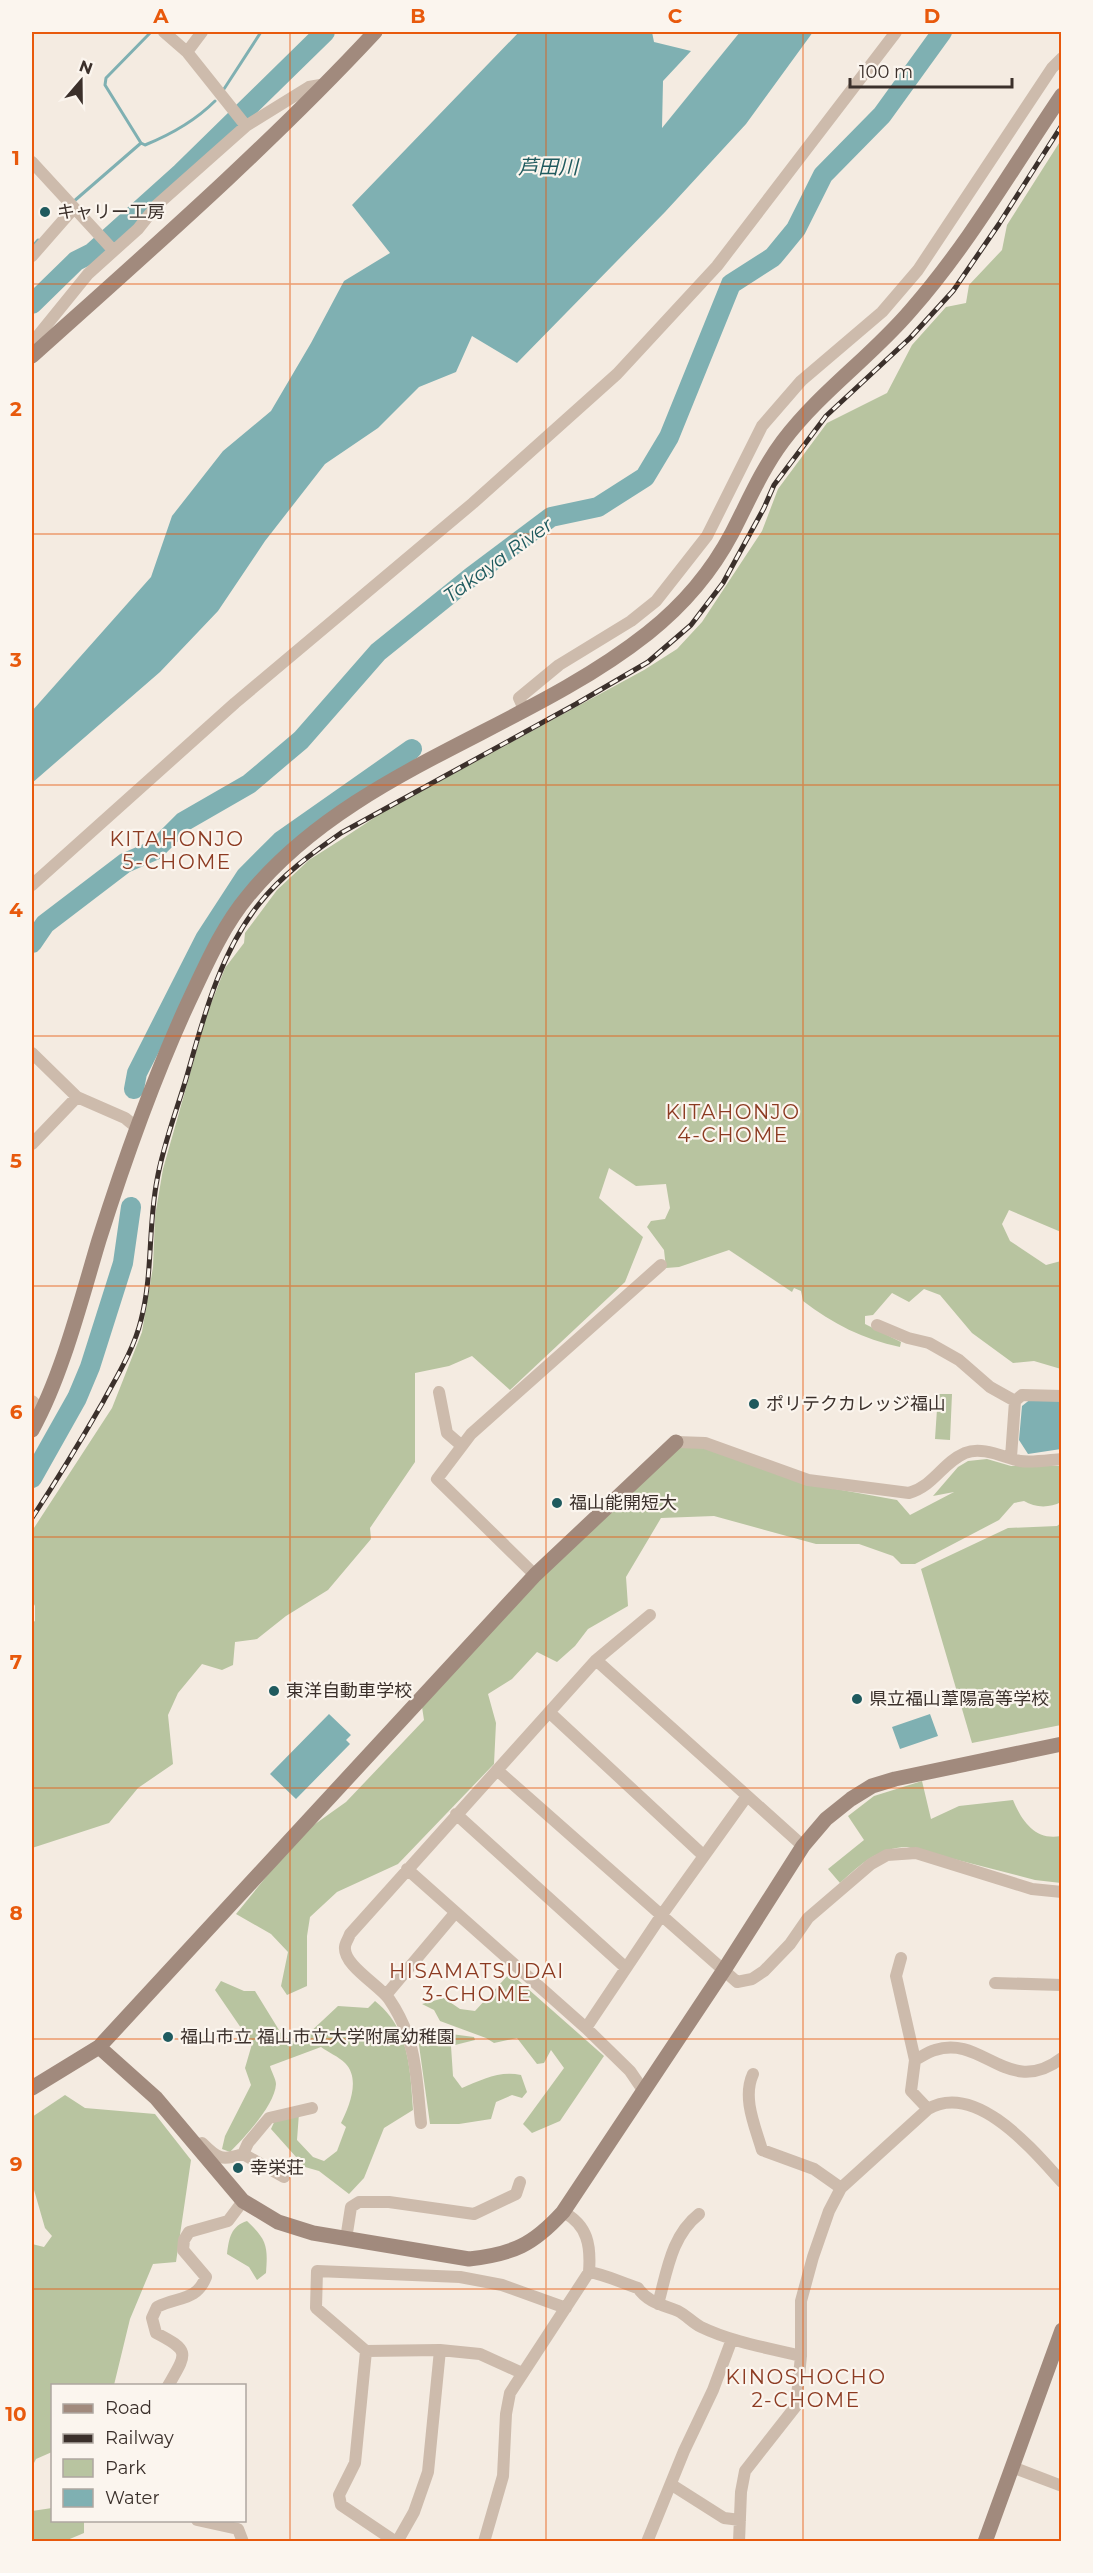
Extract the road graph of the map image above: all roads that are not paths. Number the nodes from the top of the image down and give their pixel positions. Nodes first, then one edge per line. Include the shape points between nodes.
1 (164, 32) edge
2 (202, 32) edge
3 (375, 32) edge
4 (896, 32) edge
5 (187, 52) junction
6 (1062, 58) edge
7 (327, 83) junction
8 (1062, 95) edge
9 (241, 119) junction
10 (32, 162) edge
11 (72, 205) junction
12 (107, 244) junction
13 (32, 256) edge
14 (32, 343) edge
15 (32, 356) edge
16 (524, 709) junction
17 (32, 885) edge
18 (32, 1053) edge
19 (73, 1093) junction
20 (136, 1127) junction
21 (32, 1144) edge
22 (661, 1265) dead end
23 (877, 1325) dead end
24 (439, 1392) dead end
25 (1062, 1396) edge
26 (1016, 1401) junction
27 (37, 1406) edge
28 (32, 1430) edge
29 (676, 1442) joint
30 (462, 1446) junction
31 (1011, 1457) junction
32 (1062, 1459) edge
33 (535, 1575) junction
34 (650, 1615) dead end
35 (596, 1660) junction
36 (549, 1712) junction
37 (1062, 1744) edge
38 (496, 1770) junction
39 (747, 1796) junction
40 (456, 1814) junction
41 (803, 1846) junction
42 (704, 1856) junction
43 (407, 1869) junction
44 (1062, 1892) edge
45 (455, 1913) junction
46 (661, 1916) junction
47 (901, 1958) dead end
48 (626, 1968) junction
49 (724, 1970) junction
50 (995, 1983) dead end
51 (1062, 1985) edge
52 (386, 1995) junction
53 (586, 2028) junction
54 (99, 2047) junction
55 (1062, 2058) edge
56 (915, 2060) junction
57 (753, 2074) dead end
58 (32, 2088) edge
59 (643, 2090) junction
60 (312, 2108) dead end
61 (928, 2109) junction
62 (422, 2123) dead end
63 (190, 2138) junction
64 (243, 2154) junction
65 (284, 2177) dead end
66 (520, 2182) dead end
67 (1062, 2182) edge
68 (841, 2188) junction
69 (243, 2201) junction
70 (563, 2212) junction
71 (699, 2214) dead end
72 (346, 2239) junction
73 (589, 2272) junction
74 (658, 2304) junction
75 (566, 2308) junction
76 (1062, 2330) edge
77 (732, 2338) junction
78 (440, 2350) junction
79 (366, 2351) junction
80 (801, 2356) junction
81 (522, 2373) junction
82 (169, 2384) edge
83 (1012, 2467) junction
84 (672, 2485) junction
85 (1062, 2486) edge
86 (740, 2520) junction
87 (206, 2522) edge
88 (243, 2541) edge
89 (397, 2541) edge
90 (484, 2541) edge
91 (647, 2541) edge
92 (738, 2541) edge
93 (985, 2541) edge

1 - 5 street
2 - 5 street
3 - 7 street
4 - 17 street via 717,266 617,374 473,502 235,703
5 - 9 street
6 - 16 street via 918,270 882,312 801,381 762,426 707,536 656,601 631,621 559,664 519,698
7 - 9 street via 309,87
7 - 15 street via 212,194
8 - 16 street via 974,227 909,313 809,408 779,446 730,537 688,596 644,636 596,669
9 - 12 street via 138,229
10 - 11 street
11 - 12 street
11 - 13 street
12 - 14 street
16 - 20 street via 342,812 304,841 253,891 205,967 157,1070
18 - 19 street
19 - 20 street
19 - 21 street
20 - 27 street via 77,1313
22 - 30 street
23 - 26 street via 929,1343
24 - 30 street via 447,1433
25 - 26 street via 1022,1395
26 - 31 street
27 - 28 street
29 - 31 street via 705,1443 808,1480 909,1493 924,1489 966,1453 989,1452
29 - 33 street
30 - 33 street via 437,1479
31 - 32 street via 1020,1461
33 - 54 street
34 - 35 street
35 - 36 street
35 - 39 street
36 - 38 street
36 - 42 street
37 - 41 street via 872,1786 826,1819
38 - 40 street
38 - 46 street
39 - 41 street
39 - 42 street
40 - 43 street
40 - 48 street
41 - 49 street
42 - 46 street
43 - 45 street
43 - 52 street via 350,1934 345,1948 347,1959
44 - 49 street via 1032,1889 916,1853 887,1855 808,1918 764,1971 737,1982
45 - 52 street
45 - 53 street
46 - 48 street
46 - 49 street
47 - 56 street via 896,1976
48 - 53 street
49 - 59 street
50 - 51 street
52 - 62 street via 410,2039
53 - 59 street via 630,2071
54 - 58 street
54 - 63 street via 156,2098
55 - 56 street via 1030,2074 954,2048 936,2049
56 - 61 street via 911,2091
57 - 68 street via 749,2105 762,2150 814,2169
59 - 70 street
60 - 64 street via 269,2118
61 - 67 street via 953,2102 992,2117 1022,2139
61 - 68 street
63 - 64 street via 195,2136 214,2155 226,2159
63 - 69 street
64 - 65 street
66 - 72 street via 516,2194 474,2214 389,2202 359,2202 351,2207
68 - 80 street via 829,2211 801,2301
69 - 72 street via 278,2222
69 - 82 street via 228,2221 189,2232 183,2250 206,2277 202,2288 195,2295 157,2307 152,2318 156,2333 179,2345 183,2353
70 - 72 street via 525,2245 495,2256 469,2259
70 - 73 street via 585,2232 591,2252
71 - 74 street via 677,2239
73 - 74 street via 638,2288
73 - 75 street
74 - 77 street
75 - 79 street via 502,2285 460,2277 317,2271 316,2308
75 - 81 street
76 - 83 street
77 - 80 street
77 - 84 street
78 - 79 street
78 - 81 street via 480,2354
78 - 89 street via 428,2472 422,2494
79 - 89 street via 355,2463 339,2494 340,2505
80 - 86 street via 796,2406 746,2471
81 - 90 street via 510,2393 503,2476
83 - 85 street
83 - 93 street
84 - 86 street via 724,2518
84 - 91 street
86 - 92 street
87 - 88 street via 238,2529

